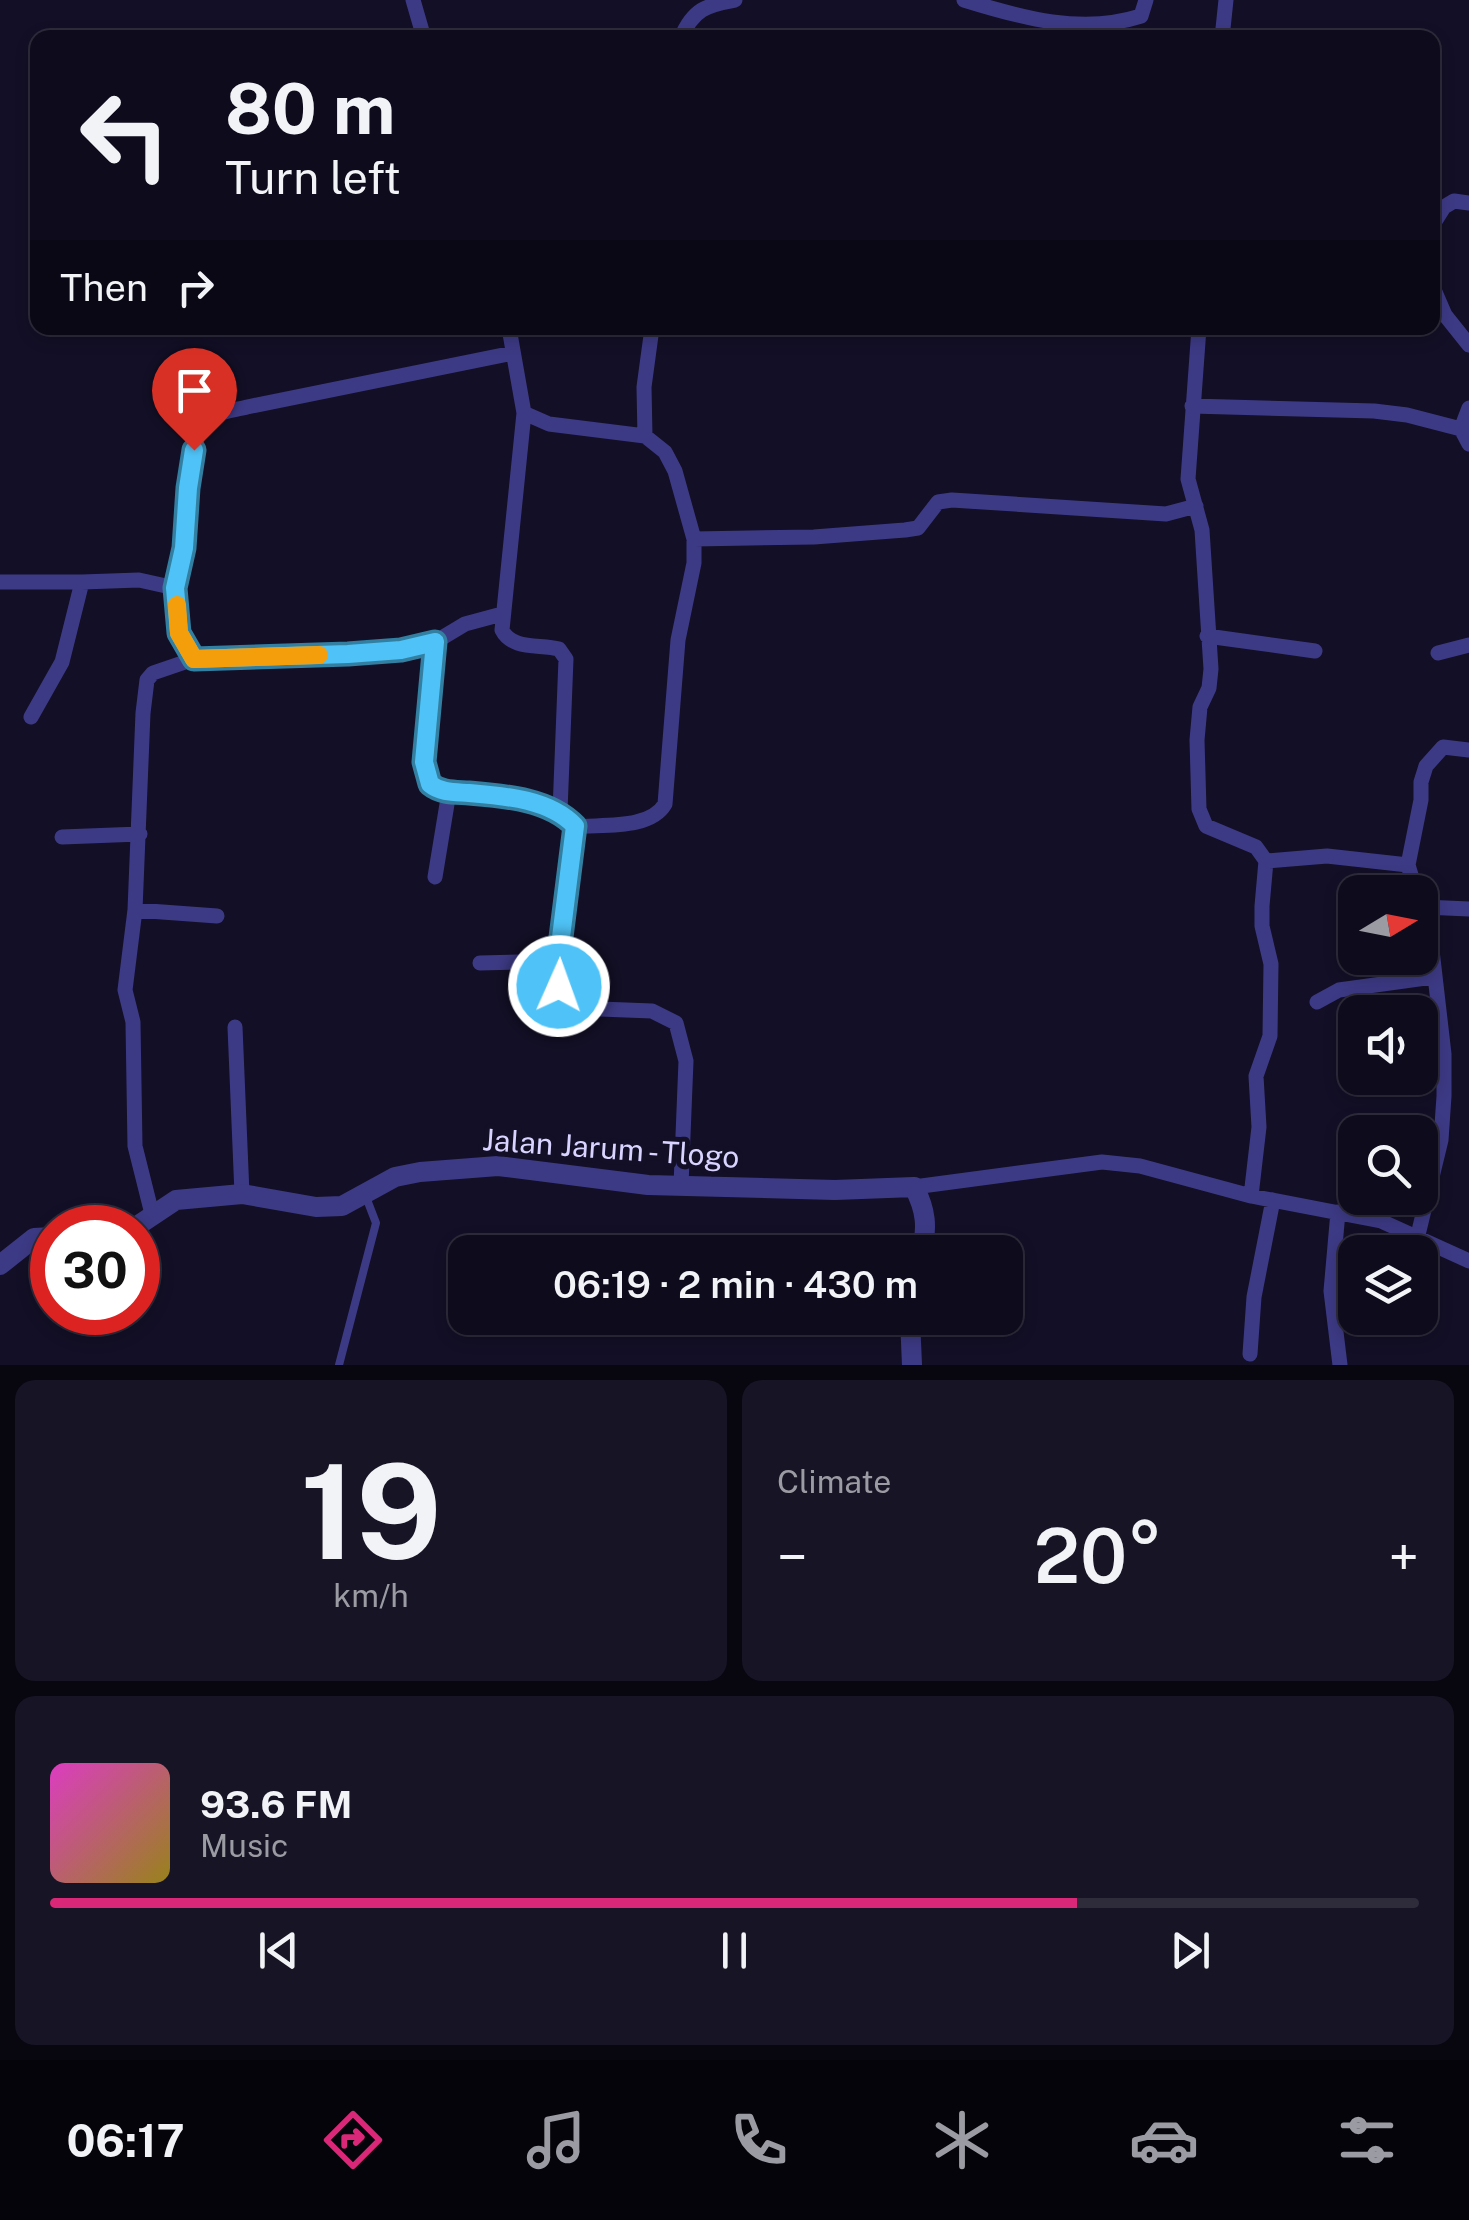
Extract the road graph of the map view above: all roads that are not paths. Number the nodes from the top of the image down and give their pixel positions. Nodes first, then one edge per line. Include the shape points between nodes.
1 (413, 0) edge
2 (736, 0) edge
3 (964, 0) edge
4 (1146, 0) edge
5 (1226, 0) edge
6 (422, 30) edge
7 (684, 30) edge
8 (1223, 30) edge
9 (1469, 203) edge
10 (1440, 214) edge
11 (1440, 305) edge
12 (510, 335) edge
13 (651, 335) edge
14 (1198, 335) edge
15 (1469, 346) edge
16 (514, 353) junction
17 (1192, 406) junction
18 (1469, 408) edge
19 (524, 413) junction
20 (646, 436) junction
21 (1465, 436) edge
22 (1196, 506) junction
23 (694, 539) junction
24 (0, 582) edge
25 (82, 582) junction
26 (175, 588) junction
27 (502, 614) junction
28 (1208, 636) junction
29 (435, 642) junction
30 (1469, 644) edge
31 (1315, 651) dead end
32 (1438, 653) dead end
33 (194, 659) junction
34 (31, 717) dead end
35 (1469, 750) edge
36 (449, 792) junction
37 (560, 811) junction
38 (575, 826) junction
39 (140, 834) junction
40 (62, 837) dead end
41 (1266, 860) junction
42 (1408, 865) junction
43 (1411, 875) edge
44 (435, 876) dead end
45 (1438, 904) edge
46 (135, 910) junction
47 (1469, 910) edge
48 (217, 916) dead end
49 (558, 961) junction
50 (480, 963) dead end
51 (1433, 977) joint
52 (1317, 1002) dead end
53 (236, 1027) dead end
54 (680, 1185) junction
55 (914, 1188) junction
56 (364, 1193) junction
57 (242, 1194) junction
58 (1251, 1196) junction
59 (1273, 1200) junction
60 (150, 1205) edge
61 (160, 1209) edge
62 (1338, 1212) joint
63 (1352, 1215) edge
64 (923, 1235) edge
65 (1411, 1235) edge
66 (1418, 1235) edge
67 (30, 1241) edge
68 (1438, 1247) edge
69 (1469, 1261) edge
70 (0, 1265) edge
71 (911, 1335) edge
72 (1250, 1354) dead end
73 (339, 1365) edge
74 (912, 1365) edge
75 (1340, 1365) edge

1 - 6 street
2 - 7 street via 708,4
3 - 4 street via 1024,18 1094,26 1141,16
5 - 8 street
9 - 10 street via 1454,201
11 - 15 street
12 - 16 street
13 - 20 street
14 - 17 street
16 - 19 street
16 - 26 street via 215,415 194,450
17 - 21 street via 1374,411
17 - 22 street via 1188,488
18 - 21 street
19 - 20 street via 549,424
19 - 27 street
20 - 23 street via 675,471
22 - 23 street via 1166,514 952,500 938,502 918,528 905,530
22 - 28 street
23 - 38 street via 678,640 666,804 643,821
24 - 25 street
25 - 26 street via 139,580
25 - 34 street via 62,662
26 - 33 street via 179,633
27 - 29 street via 465,624
27 - 37 street via 505,638 559,649 566,660
28 - 31 street
28 - 41 street via 1209,688 1197,740 1201,820 1256,846
29 - 33 street via 348,654
29 - 36 street via 425,771 430,784
30 - 32 street
33 - 39 street via 147,680
35 - 42 street via 1443,747 1426,766
36 - 37 street
36 - 44 street
37 - 38 street
38 - 49 street
39 - 40 street
39 - 46 street
41 - 42 street via 1327,856
41 - 58 street via 1262,906 1271,964 1270,1036 1256,1076
42 - 43 street
45 - 47 street
46 - 48 street
46 - 60 street via 125,990 133,1022 135,1146
49 - 50 street
49 - 54 street via 564,1004 652,1011 676,1023 686,1061
51 - 52 street via 1339,990
51 - 66 street via 1444,1054 1443,1127
53 - 57 street
54 - 55 street, Jalan Jarum - Tlogo
54 - 56 street, Jalan Jarum - Tlogo via 498,1166 420,1172
55 - 58 street via 1102,1162
55 - 64 street via 925,1211
56 - 57 street, Jalan Jarum - Tlogo via 342,1206 316,1207
56 - 73 lane via 376,1223
57 - 61 street, Jalan Jarum - Tlogo via 176,1200
58 - 59 street
59 - 62 street
59 - 72 street
62 - 75 street via 1331,1291
63 - 65 street
67 - 70 street
68 - 69 street
71 - 74 street

